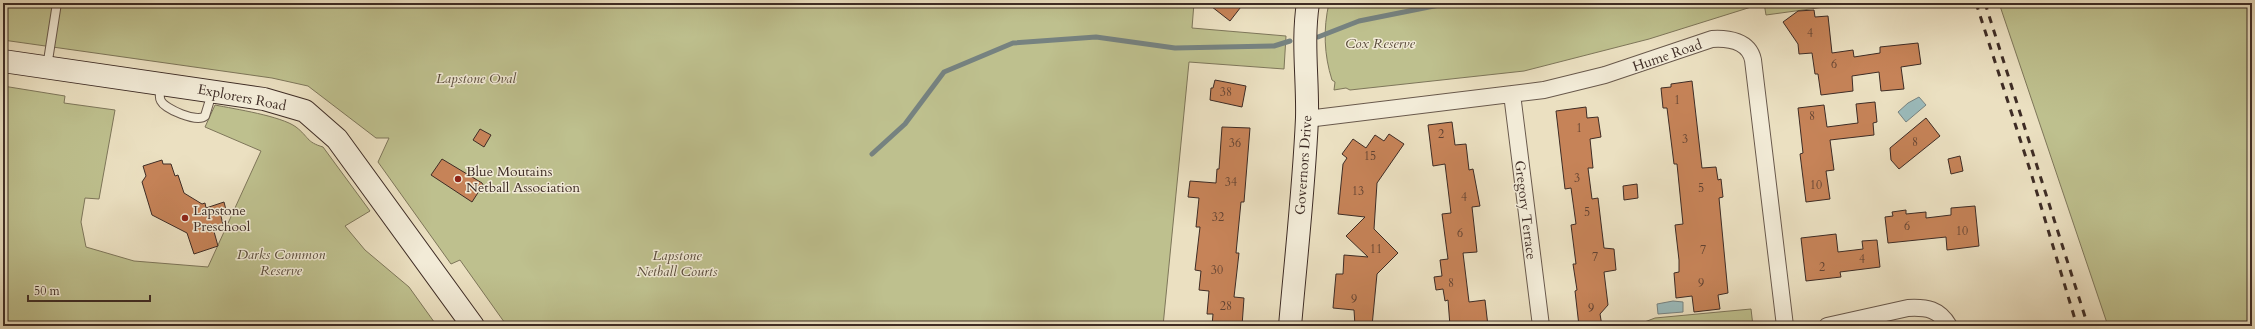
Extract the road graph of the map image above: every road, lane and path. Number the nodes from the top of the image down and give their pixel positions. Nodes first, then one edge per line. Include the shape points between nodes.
1 (57, 3) edge
2 (1308, 3) edge
3 (3, 61) edge
4 (47, 68) junction
5 (162, 83) junction
6 (212, 90) junction
7 (1512, 94) junction
8 (1307, 119) junction
9 (473, 326) edge
10 (1290, 326) edge
11 (1540, 326) edge
12 (1785, 326) edge
13 (1827, 326) edge
14 (1949, 326) edge

1 - 4 lane
2 - 8 main road, Governors Drive via 1305,55
3 - 4 main road, Explorers Road
4 - 5 main road, Explorers Road
5 - 6 main road, Explorers Road
5 - 6 lane via 159,97 165,106 200,119 205,116 210,104
6 - 9 main road, Explorers Road via 264,99 293,107 315,118 337,139 363,173
7 - 8 street, Hume Road
7 - 11 street, Gregory Terrace
7 - 12 street, Hume Road via 1544,90 1605,75 1712,40 1733,41 1749,50 1753,60
8 - 10 main road, Governors Drive
13 - 14 street via 1908,308 1931,309 1941,314

